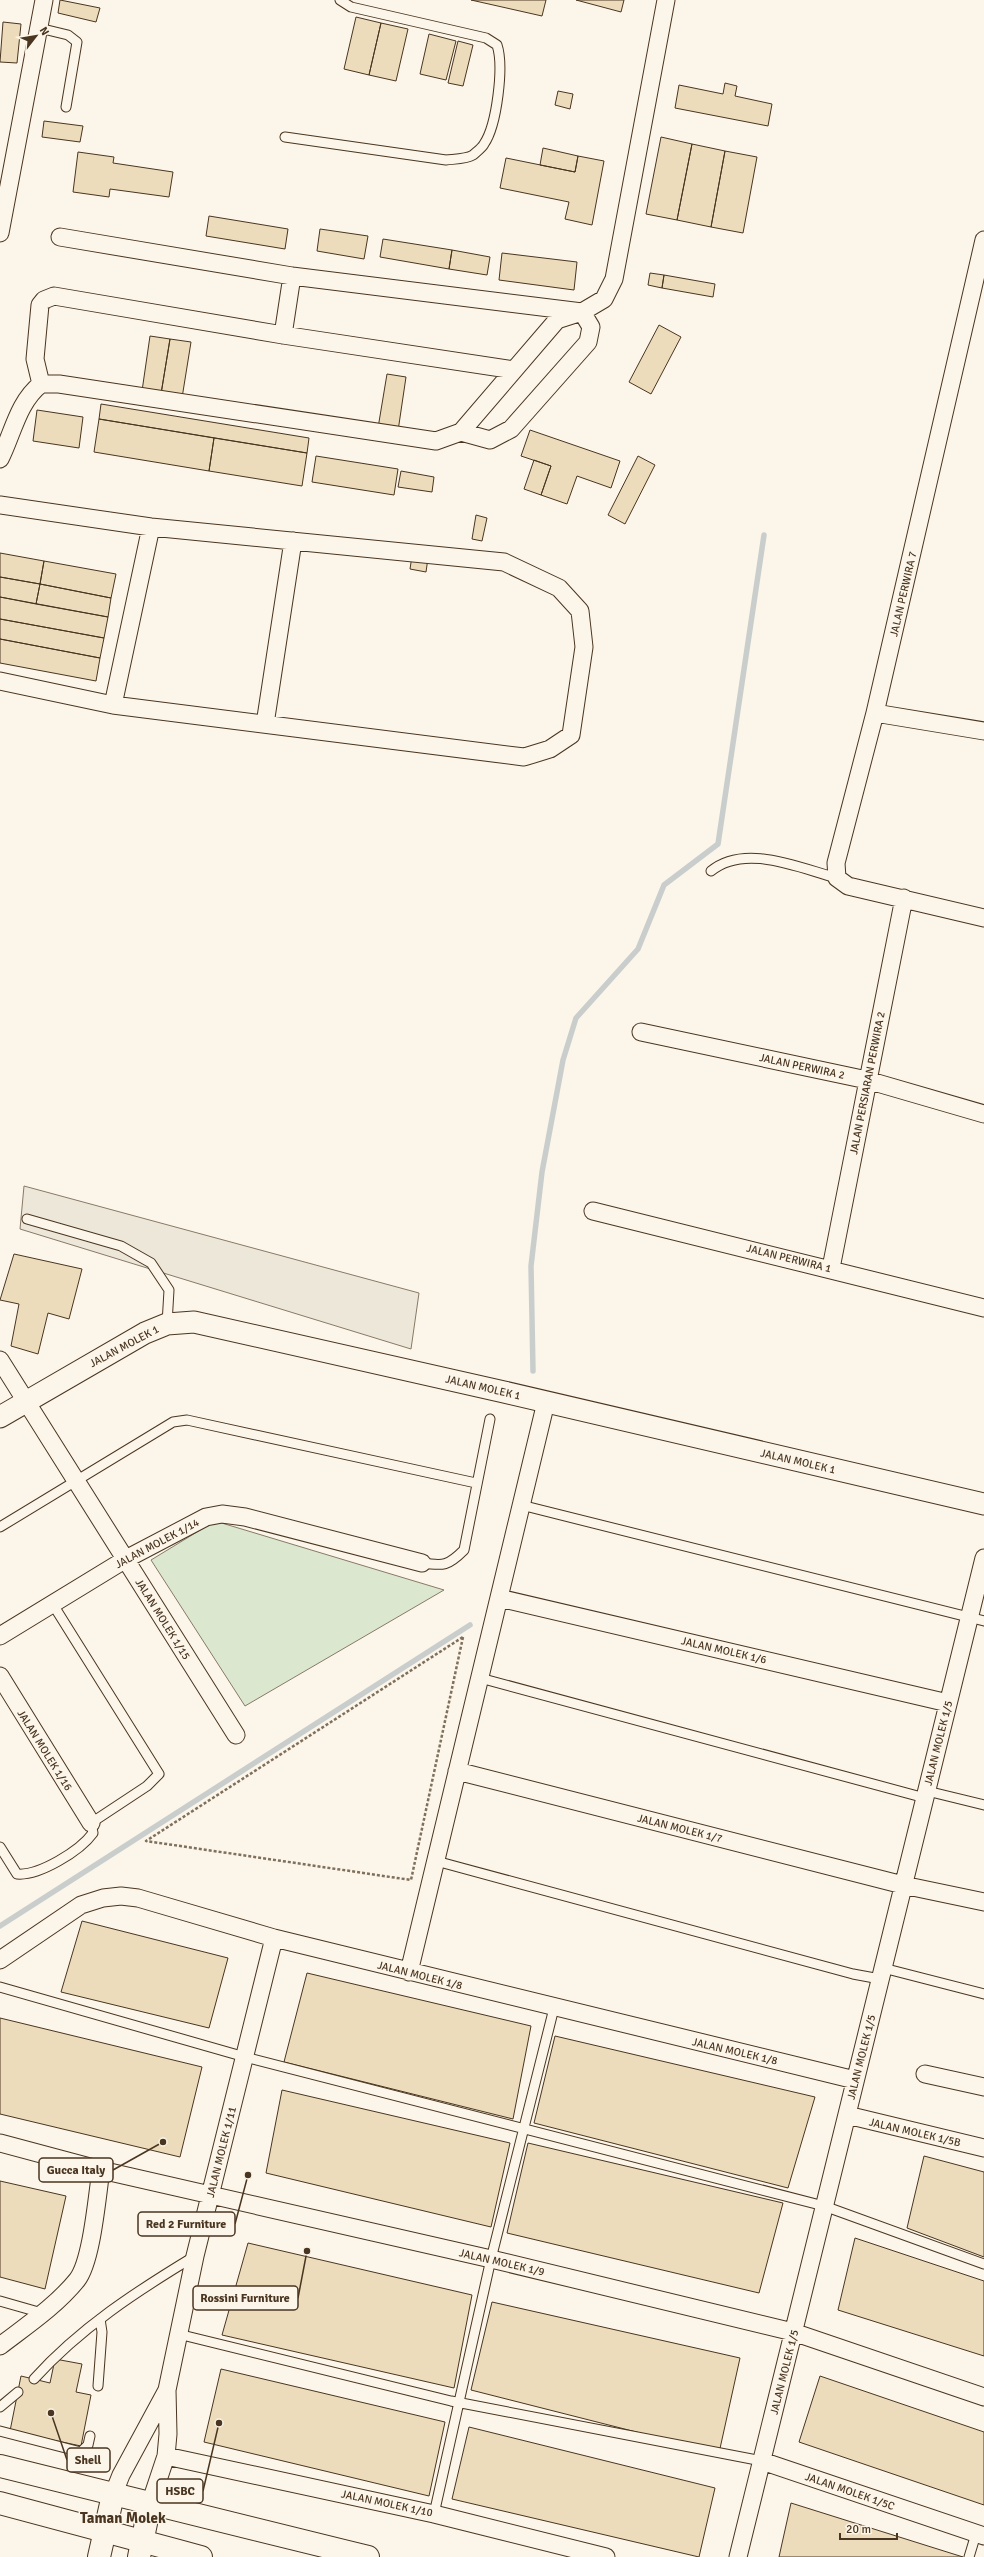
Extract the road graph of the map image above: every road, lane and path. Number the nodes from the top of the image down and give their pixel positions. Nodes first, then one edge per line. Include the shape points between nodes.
1 (44, 0) edge
2 (340, 0) edge
3 (666, 0) edge
4 (39, 28) junction
5 (66, 107) dead end
6 (285, 138) dead end
7 (0, 232) edge
8 (60, 237) dead end
9 (984, 240) edge
10 (292, 276) junction
11 (582, 312) junction
12 (283, 335) junction
13 (514, 370) junction
14 (41, 384) junction
15 (461, 432) junction
16 (0, 459) edge
17 (0, 504) edge
18 (150, 527) junction
19 (293, 541) junction
20 (0, 681) edge
21 (113, 705) junction
22 (876, 713) junction
23 (265, 724) junction
24 (984, 731) edge
25 (711, 871) dead end
26 (837, 878) junction
27 (904, 898) junction
28 (984, 918) edge
29 (641, 1032) dead end
30 (867, 1080) junction
31 (984, 1114) edge
32 (594, 1211) dead end
33 (27, 1219) dead end
34 (831, 1268) junction
35 (984, 1308) edge
36 (166, 1324) junction
37 (0, 1360) edge
38 (27, 1401) junction
39 (546, 1402) junction
40 (0, 1417) edge
41 (490, 1419) dead end
42 (76, 1480) junction
43 (476, 1483) junction
44 (984, 1504) edge
45 (521, 1505) junction
46 (0, 1527) edge
47 (984, 1558) edge
48 (126, 1559) junction
49 (422, 1563) joint
50 (499, 1598) junction
51 (52, 1603) junction
52 (977, 1620) edge
53 (0, 1636) edge
54 (463, 1637) joint
55 (0, 1676) edge
56 (480, 1678) junction
57 (948, 1704) junction
58 (236, 1735) dead end
59 (457, 1771) junction
60 (926, 1794) junction
61 (984, 1805) edge
62 (91, 1823) junction
63 (0, 1847) edge
64 (436, 1862) junction
65 (903, 1885) junction
66 (984, 1902) edge
67 (274, 1938) junction
68 (0, 1960) edge
69 (409, 1972) junction
70 (882, 1973) junction
71 (0, 1987) edge
72 (984, 1994) edge
73 (554, 2008) junction
74 (245, 2057) junction
75 (925, 2074) dead end
76 (855, 2080) junction
77 (984, 2087) edge
78 (847, 2115) junction
79 (523, 2127) junction
80 (0, 2143) edge
81 (984, 2148) edge
82 (101, 2170) junction
83 (210, 2194) junction
84 (824, 2206) junction
85 (195, 2256) junction
86 (491, 2259) junction
87 (984, 2264) edge
88 (0, 2301) edge
89 (42, 2313) junction
90 (100, 2319) junction
91 (793, 2332) junction
92 (178, 2334) junction
93 (0, 2346) edge
94 (34, 2379) dead end
95 (98, 2386) dead end
96 (167, 2390) junction
97 (18, 2392) dead end
98 (984, 2397) edge
99 (458, 2402) junction
100 (0, 2407) edge
101 (0, 2431) edge
102 (90, 2436) dead end
103 (166, 2456) junction
104 (762, 2461) junction
105 (0, 2466) edge
106 (113, 2495) junction
107 (0, 2503) edge
108 (150, 2504) junction
109 (434, 2514) junction
110 (105, 2532) junction
111 (980, 2535) edge
112 (141, 2549) edge
113 (99, 2557) edge
114 (201, 2557) edge
115 (368, 2557) edge
116 (606, 2557) edge
117 (738, 2557) edge
118 (968, 2557) edge

1 - 4 street
2 - 6 lane via 351,7 486,38 497,45 500,55 499,81 490,131 484,144 471,156 446,160
3 - 11 street via 614,279 604,299
4 - 5 lane via 68,35 77,42
4 - 7 street
8 - 10 street
9 - 22 street, JALAN PERWIRA 7
10 - 11 street
10 - 12 street
11 - 13 street via 557,320
11 - 15 street via 591,327 588,342 511,430 490,440
12 - 13 street
12 - 14 street via 49,297 40,305 35,359
13 - 15 street
14 - 15 street via 59,384 436,441
14 - 16 street via 24,401 12,437
17 - 18 street
18 - 19 street
18 - 21 street
19 - 23 street
19 - 23 street via 504,562 559,588 580,611 584,647 571,735 550,749 524,758
20 - 21 street
21 - 23 street
22 - 24 street
22 - 26 street, JALAN PERWIRA 7 via 836,863
25 - 26 lane via 722,862 750,858 782,863
26 - 27 street via 848,886
27 - 28 street
27 - 30 street, JALAN PERSIARAN PERWIRA 2
29 - 30 street, JALAN PERWIRA 2
30 - 31 street, JALAN PERWIRA 2
30 - 34 street, JALAN PERSIARAN PERWIRA 2
32 - 34 street, JALAN PERWIRA 1
33 - 36 lane via 121,1246 151,1263 169,1290
34 - 35 street, JALAN PERWIRA 1
36 - 38 street, JALAN MOLEK 1 via 145,1333
36 - 39 street, JALAN MOLEK 1 via 194,1322
37 - 38 street, JALAN MOLEK 1/15
38 - 40 street, JALAN MOLEK 1
38 - 42 street, JALAN MOLEK 1/15
39 - 44 street, JALAN MOLEK 1
39 - 45 street
41 - 43 lane
42 - 43 lane via 173,1422 187,1420
42 - 46 lane
42 - 48 street, JALAN MOLEK 1/15
43 - 49 lane via 464,1550 443,1566
45 - 50 street
45 - 52 lane
47 - 52 street, JALAN MOLEK 1/5
48 - 49 street, JALAN MOLEK 1/14 via 206,1517 222,1514 245,1517
48 - 51 street, JALAN MOLEK 1/14
48 - 58 street, JALAN MOLEK 1/15
50 - 56 street
50 - 57 street, JALAN MOLEK 1/6
51 - 53 street, JALAN MOLEK 1/14
51 - 62 lane via 159,1774 155,1780
52 - 57 street, JALAN MOLEK 1/5
54 - 54 path via 424,1662 146,1841 411,1880
55 - 62 street, JALAN MOLEK 1/16
56 - 59 street
56 - 60 lane
57 - 60 street, JALAN MOLEK 1/5
59 - 64 street
59 - 65 street, JALAN MOLEK 1/7
60 - 61 lane
60 - 65 street, JALAN MOLEK 1/5
62 - 63 lane via 93,1833 87,1842 27,1875 17,1874
64 - 69 street
64 - 70 lane via 853,1974
65 - 66 street, JALAN MOLEK 1/7
65 - 70 street, JALAN MOLEK 1/5
67 - 68 street, JALAN MOLEK 1/8 via 138,1898 121,1896 81,1905
67 - 69 street, JALAN MOLEK 1/8
67 - 74 street, JALAN MOLEK 1/11
69 - 73 street, JALAN MOLEK 1/8
70 - 72 lane
70 - 76 street, JALAN MOLEK 1/5
71 - 74 lane
73 - 76 street, JALAN MOLEK 1/8
73 - 79 lane
74 - 79 lane
74 - 83 street, JALAN MOLEK 1/11
75 - 77 street
76 - 78 street, JALAN MOLEK 1/5
78 - 81 street, JALAN MOLEK 1/5B
78 - 84 street, JALAN MOLEK 1/5
79 - 84 lane
79 - 86 lane
80 - 82 street, JALAN MOLEK 1/9
82 - 83 street, JALAN MOLEK 1/9
82 - 89 street via 87,2258 78,2279
83 - 85 street, JALAN MOLEK 1/11
83 - 86 street, JALAN MOLEK 1/9
84 - 87 lane
84 - 91 street, JALAN MOLEK 1/5
85 - 90 lane via 127,2298
85 - 92 street, JALAN MOLEK 1/11
86 - 91 street, JALAN MOLEK 1/9
86 - 99 lane
88 - 89 lane
89 - 93 street
90 - 94 lane via 52,2358
90 - 95 lane via 102,2332
91 - 98 street
91 - 104 street, JALAN MOLEK 1/5
92 - 96 street, JALAN MOLEK 1/11
92 - 99 lane
96 - 103 street, JALAN MOLEK 1/11
96 - 106 street, JALAN MOLEK 1/11 via 121,2475
97 - 100 lane
99 - 104 lane
99 - 109 lane
101 - 102 lane via 81,2452 88,2445
103 - 108 street, JALAN MOLEK 1/11
103 - 109 street, JALAN MOLEK 1/10
104 - 111 street, JALAN MOLEK 1/5C
104 - 117 street, JALAN MOLEK 1/5
105 - 106 main road
106 - 108 main road
106 - 110 main road
107 - 110 main road
108 - 112 main road
108 - 115 main road
109 - 116 street, JALAN MOLEK 1/10
110 - 112 main road
110 - 113 main road
111 - 118 lane
112 - 114 main road

